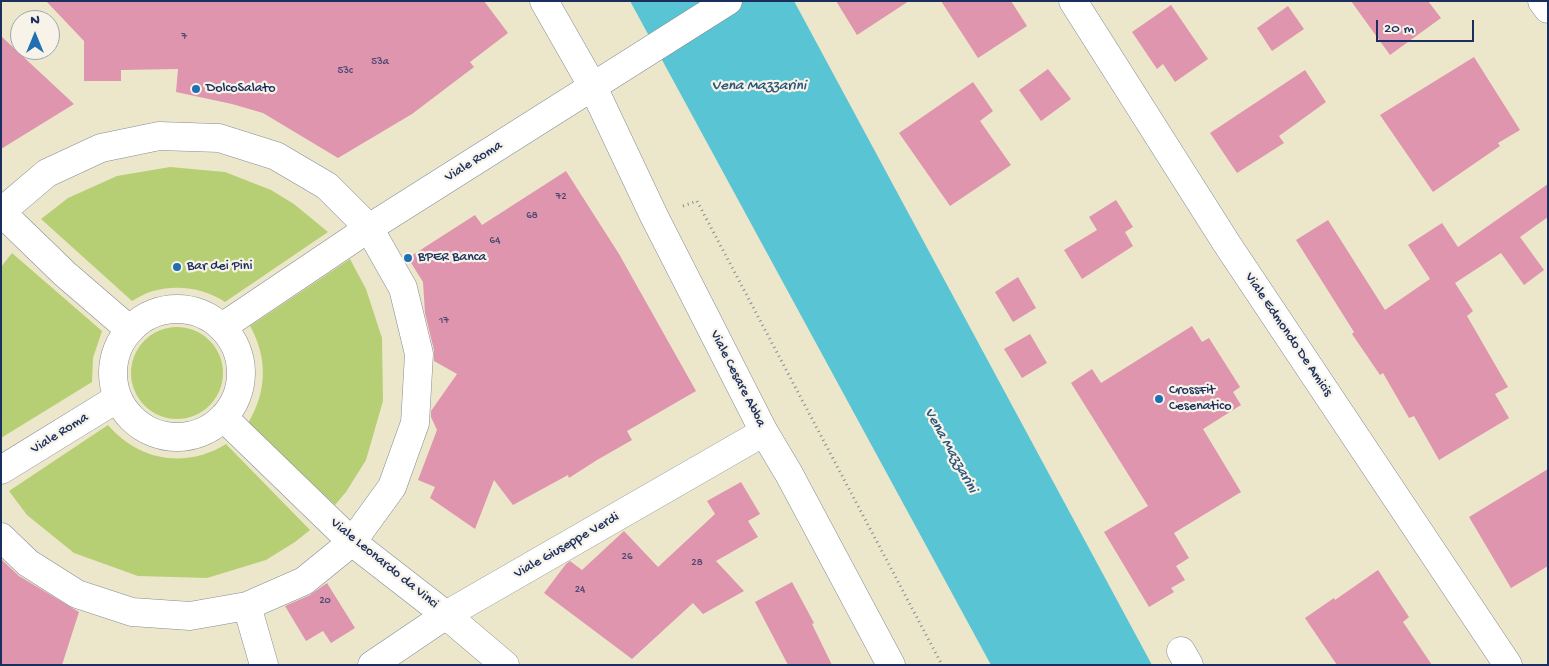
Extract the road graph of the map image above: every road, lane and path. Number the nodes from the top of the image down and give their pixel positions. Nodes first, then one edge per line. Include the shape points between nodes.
1 (544, 1) edge
2 (728, 1) edge
3 (1073, 1) edge
4 (1542, 1) edge
5 (1548, 10) edge
6 (593, 88) junction
7 (1, 212) edge
8 (654, 216) junction
9 (369, 228) junction
10 (222, 327) junction
11 (130, 330) junction
12 (118, 398) junction
13 (224, 418) junction
14 (764, 432) junction
15 (1, 470) edge
16 (1, 537) edge
17 (352, 542) junction
18 (247, 606) junction
19 (446, 615) junction
20 (264, 665) edge
21 (372, 665) edge
22 (505, 665) edge
23 (891, 665) edge
24 (942, 665) edge
25 (1508, 665) edge

1 - 6 street, Viale Cesare Abba
2 - 6 street, Viale Roma
3 - 25 street, Viale Edmondo De Amicis via 1227,244
4 - 5 street
6 - 8 street, Viale Cesare Abba
6 - 9 street, Viale Roma
7 - 9 street via 47,174 101,148 160,136 219,138 276,156 327,186
7 - 11 street via 64,274
8 - 14 street, Viale Cesare Abba
8 - 24 path via 697,201
9 - 10 street, Viale Roma
9 - 17 street via 403,288 419,354 415,423 392,487
10 - 11 street via 208,317 175,309 143,319
10 - 13 street via 234,343 240,362 241,382 235,401
11 - 12 street via 114,362
12 - 13 street via 129,416 145,429 165,436 186,437 206,430
12 - 15 street, Viale Roma
13 - 17 street, Viale Leonardo da Vinci
14 - 19 street, Viale Giuseppe Verdi
14 - 23 street, Viale Cesare Abba
16 - 18 street via 28,563 77,594 132,612 190,616
17 - 18 street via 304,581
17 - 19 street, Viale Leonardo da Vinci
18 - 20 street
19 - 21 street, Viale Giuseppe Verdi
19 - 22 street, Viale Leonardo da Vinci

